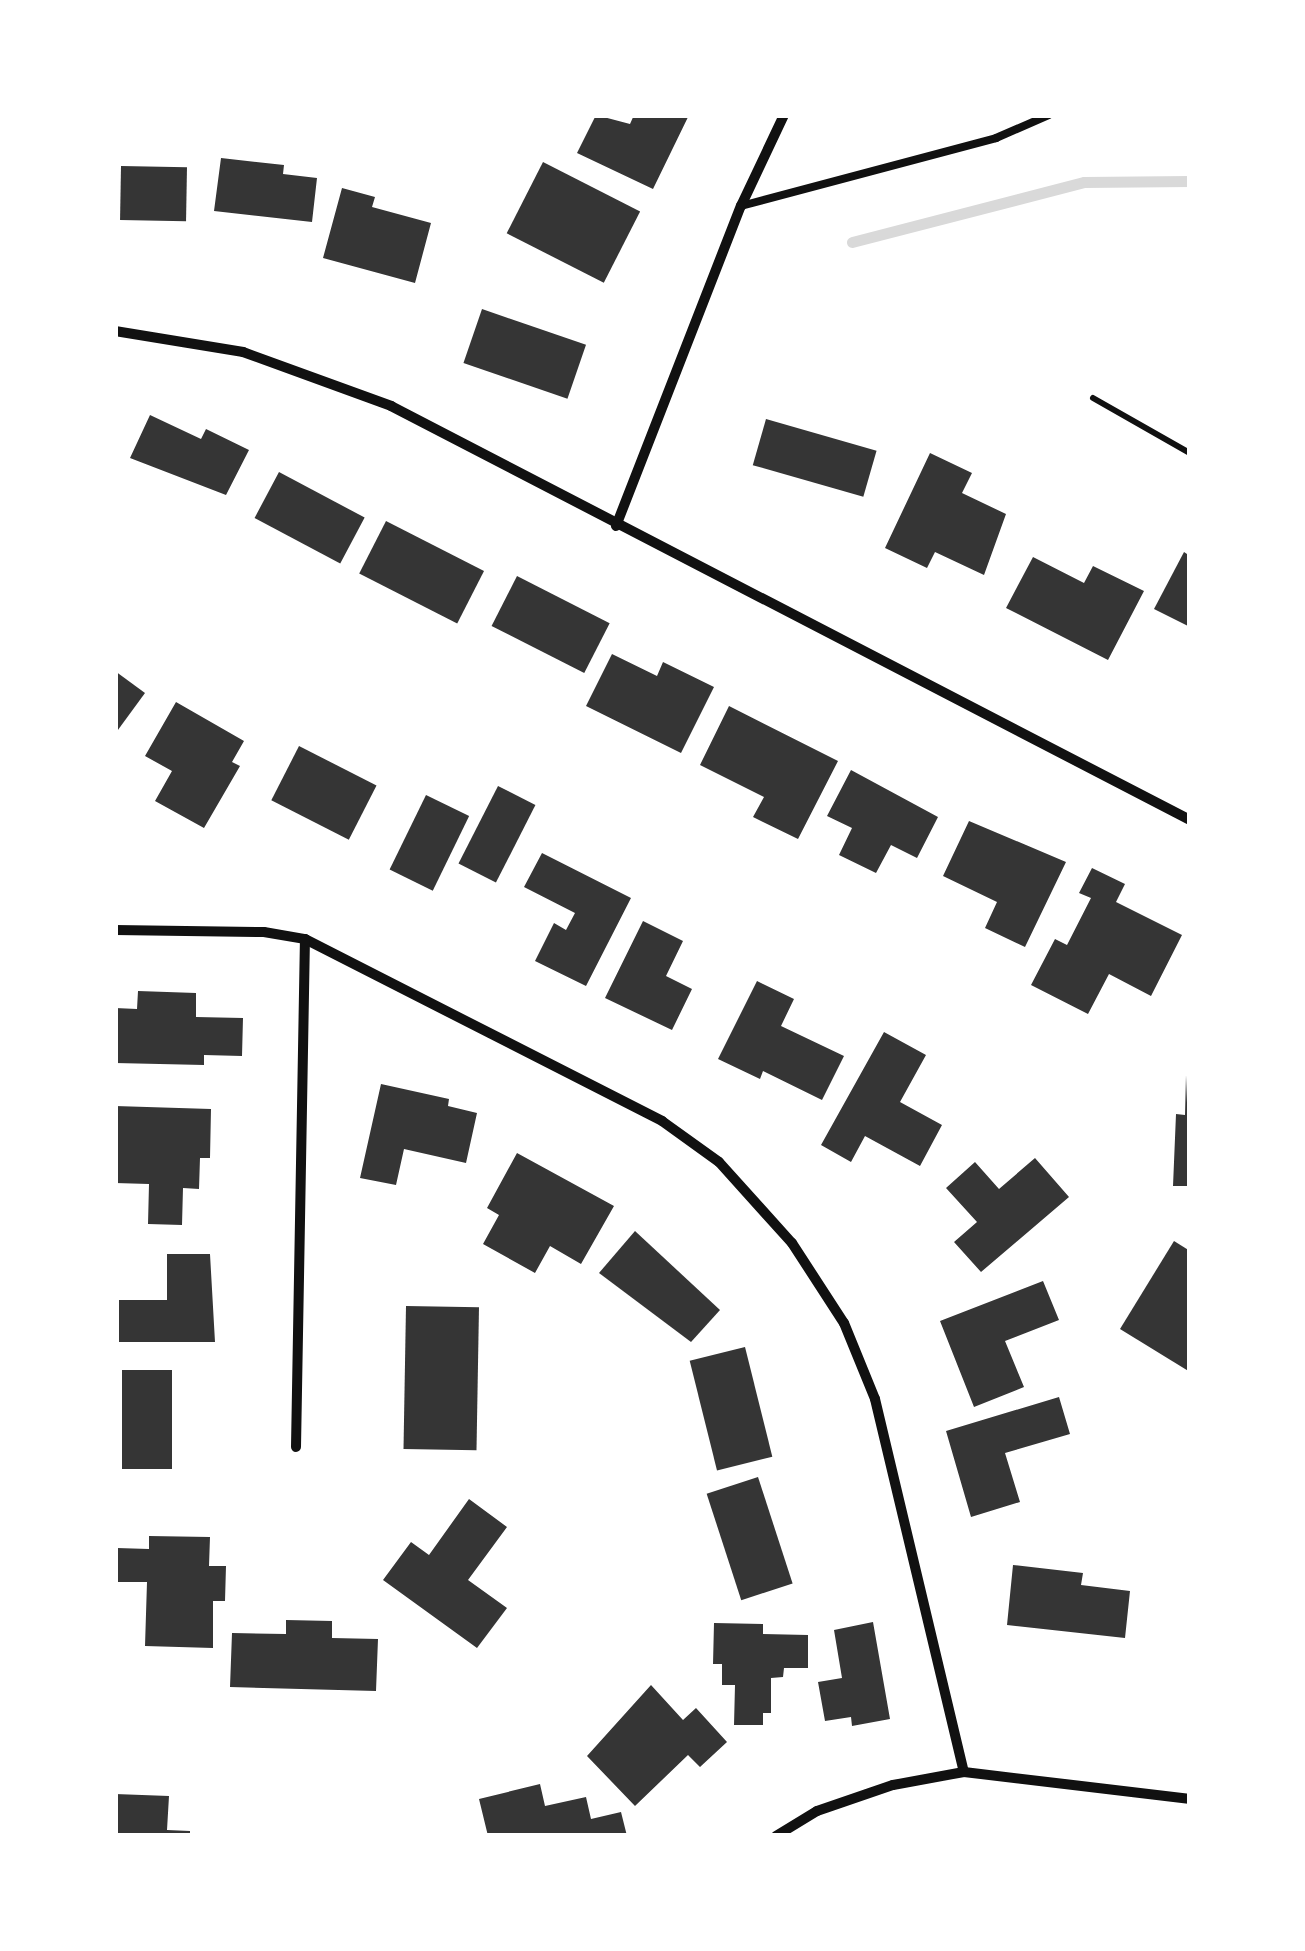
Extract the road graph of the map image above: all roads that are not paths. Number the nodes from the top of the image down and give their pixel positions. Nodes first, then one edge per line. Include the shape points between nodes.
1 (784, 115) edge
2 (1049, 115) edge
3 (741, 206) junction
4 (115, 331) edge
5 (616, 526) junction
6 (1190, 820) edge
7 (115, 930) edge
8 (305, 939) junction
9 (296, 1447) dead end
10 (964, 1772) junction
11 (1190, 1799) edge
12 (776, 1836) edge

1 - 3 street
2 - 3 lane via 996,138
3 - 5 street
4 - 5 street via 243,352 391,406
5 - 6 street
7 - 8 street via 264,932
8 - 9 street
8 - 10 street via 662,1121 719,1162 792,1243 844,1324 876,1399
10 - 11 street
10 - 12 street via 893,1785 817,1811

